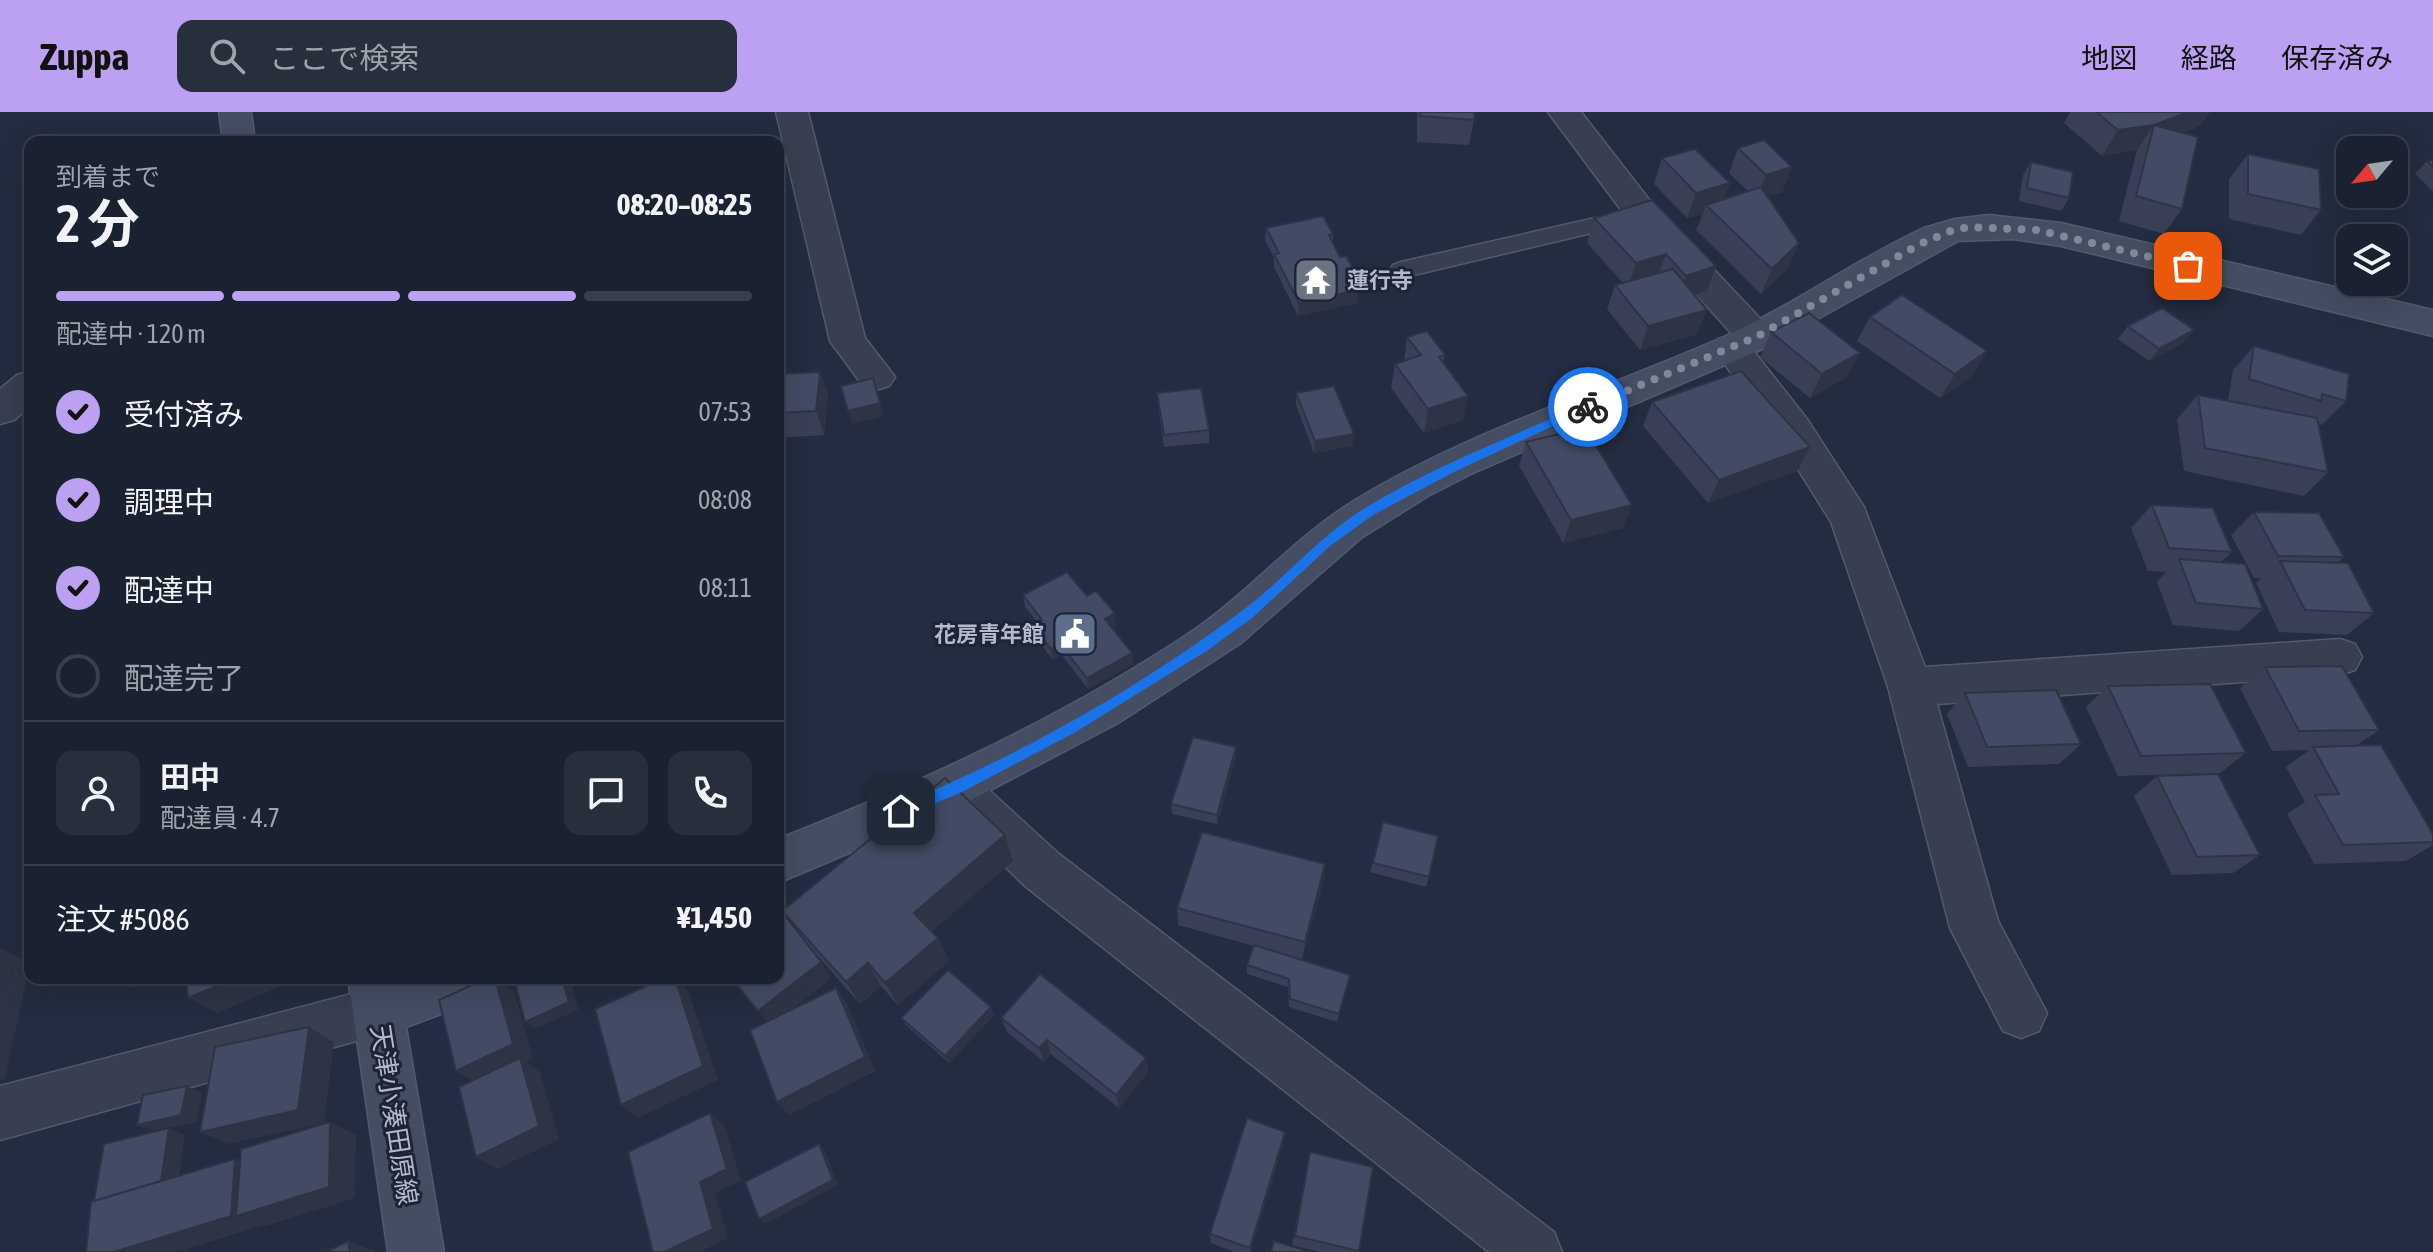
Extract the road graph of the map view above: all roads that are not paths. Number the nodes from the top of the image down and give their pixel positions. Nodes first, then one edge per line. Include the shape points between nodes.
1 (235, 112) edge
2 (792, 112) edge
3 (1564, 112) edge
4 (238, 136) edge
5 (1642, 214) junction
6 (1401, 270) dead end
7 (2433, 323) edge
8 (1743, 343) junction
9 (876, 377) edge
10 (24, 390) edge
11 (0, 410) edge
12 (2340, 657) dead end
13 (1910, 687) junction
14 (955, 788) junction
15 (784, 859) edge
16 (439, 984) edge
17 (375, 995) edge
18 (2021, 1013) dead end
19 (0, 1113) edge
20 (416, 1252) edge
21 (1534, 1252) edge

1 - 4 street
2 - 9 street via 848,341
3 - 5 street
5 - 6 lane
5 - 8 street
7 - 8 street via 2037,230 1968,227 1920,244
8 - 13 street via 1850,518
8 - 14 street via 1535,429 1369,512 1204,646 1069,729
10 - 11 street
12 - 13 street
13 - 18 street via 1975,928
14 - 15 street
14 - 21 street via 1042,870
16 - 17 street
17 - 19 street
17 - 20 street, 天津小湊田原線

